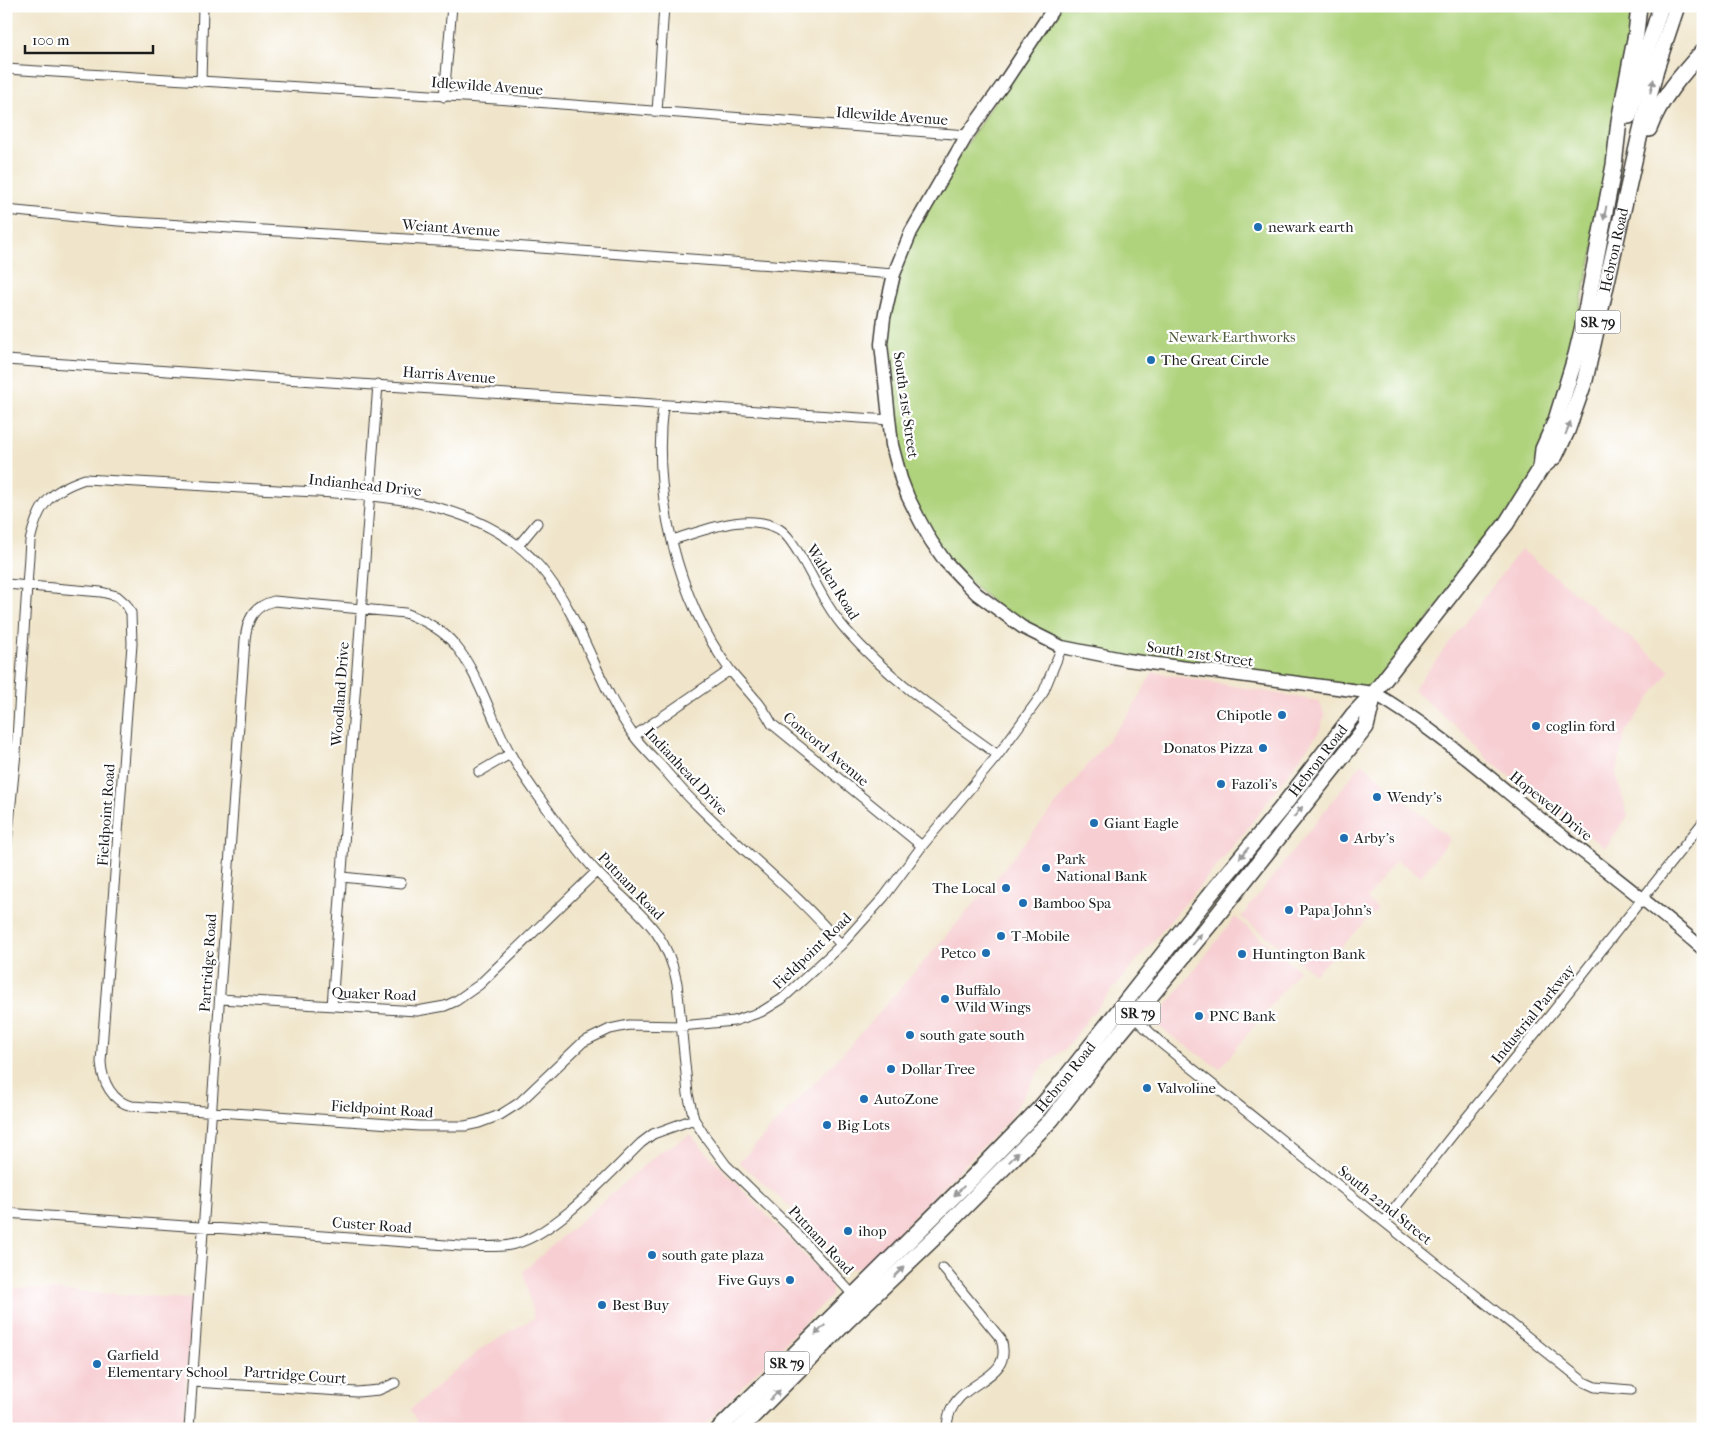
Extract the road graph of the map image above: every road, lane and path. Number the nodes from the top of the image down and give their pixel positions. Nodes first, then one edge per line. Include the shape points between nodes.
1 (203, 6) edge
2 (452, 6) edge
3 (664, 6) edge
4 (1054, 6) edge
5 (1639, 6) edge
6 (1661, 6) edge
7 (1678, 6) edge
8 (1703, 51) edge
9 (6, 69) edge
10 (201, 82) junction
11 (444, 97) junction
12 (657, 112) junction
13 (967, 135) junction
14 (1614, 166) junction
15 (1634, 168) junction
16 (6, 210) edge
17 (894, 274) junction
18 (6, 360) edge
19 (378, 384) junction
20 (663, 405) junction
21 (890, 420) junction
22 (1541, 468) junction
23 (369, 496) junction
24 (537, 523) dead end
25 (672, 540) junction
26 (518, 546) junction
27 (6, 584) edge
28 (26, 585) junction
29 (360, 610) junction
30 (1062, 647) junction
31 (730, 670) junction
32 (1374, 693) junction
33 (634, 736) junction
34 (510, 754) junction
35 (998, 755) junction
36 (479, 772) dead end
37 (1703, 822) edge
38 (922, 846) junction
39 (6, 853) edge
40 (596, 872) junction
41 (342, 877) junction
42 (401, 883) dead end
43 (1642, 898) junction
44 (1175, 940) junction
45 (841, 945) junction
46 (1703, 949) edge
47 (220, 999) junction
48 (332, 1006) junction
49 (1117, 1011) junction
50 (1134, 1017) junction
51 (681, 1026) junction
52 (1061, 1107) junction
53 (212, 1110) junction
54 (694, 1119) junction
55 (6, 1213) edge
56 (1384, 1222) junction
57 (204, 1228) junction
58 (943, 1268) dead end
59 (853, 1295) junction
60 (864, 1306) junction
61 (192, 1382) junction
62 (395, 1383) dead end
63 (1630, 1390) dead end
64 (189, 1429) edge
65 (719, 1429) edge
66 (740, 1429) edge
67 (946, 1429) edge

1 - 10 street
2 - 11 street
3 - 12 street
4 - 13 main road, South 21st Street
5 - 14 highway
6 - 14 highway, SR 79
15 -> 7 highway, SR 79 via 1656,69
8 - 15 highway via 1667,94 1654,116
9 - 10 street, Idlewilde Avenue
10 - 11 street, Idlewilde Avenue
11 - 12 street, Idlewilde Avenue
12 - 13 street, Idlewilde Avenue
13 - 17 main road, South 21st Street via 911,232
14 -> 22 highway, Hebron Road / SR 79 via 1576,355 1556,420 1543,448
22 -> 15 highway, Hebron Road / SR 79 via 1555,456 1585,380
16 - 17 street, Weiant Avenue via 118,221
17 - 21 main road, South 21st Street via 881,344
18 - 19 street, Harris Avenue
19 - 20 street, Harris Avenue
19 - 23 street, Woodland Drive
20 - 21 street, Harris Avenue
20 - 25 street, Concord Avenue via 660,468
21 - 30 main road, South 21st Street via 892,445 901,479 920,522 945,561 977,594 1022,627
22 - 32 highway, Hebron Road / SR 79 via 1506,524
23 - 26 street, Indianhead Drive via 427,504 464,516 492,528
23 - 28 street, Indianhead Drive via 85,479 67,485 40,508 30,541
23 - 29 street, Woodland Drive
24 - 26 street
25 - 31 street, Concord Avenue via 688,592
25 - 35 street, Walden Road via 731,523 750,521 779,530 793,543 844,629 897,679
26 - 33 street, Indianhead Drive via 539,566 566,604 594,664
27 - 28 street, Fieldpoint Road
28 - 39 street, Indianhead Drive
28 - 53 street, Fieldpoint Road via 117,596 131,613 132,644 101,1072 111,1092 126,1105
29 - 34 street, Putnam Road via 405,613 424,620 456,645
29 - 41 street, Woodland Drive
29 - 47 street, Partridge Road via 274,601 260,608 247,624
30 - 32 main road, South 21st Street via 1127,660
30 - 35 street, Fieldpoint Road via 1043,693
31 - 33 street
31 - 38 street, Concord Avenue via 772,724
32 - 43 main road, Hopewell Drive via 1405,711
32 -> 44 highway, Hebron Road / SR 79 via 1353,715
50 -> 32 highway, Hebron Road / SR 79 via 1366,727
33 - 45 street, Indianhead Drive via 698,807 819,918
34 - 36 street
34 - 40 street, Putnam Road via 557,823
35 - 38 street, Fieldpoint Road
37 - 43 street, Industrial Parkway
38 - 45 street, Fieldpoint Road via 884,897
40 - 48 street, Quaker Road via 479,985 456,1001 417,1011
40 - 51 street, Putnam Road via 655,930 674,969
41 - 42 street
41 - 48 street, Woodland Drive
43 - 46 main road, Hopewell Drive
43 - 56 street, Industrial Parkway
44 - 49 highway, Hebron Road / SR 79
44 - 50 highway via 1175,950 1139,996
45 - 51 street, Fieldpoint Road via 782,999 761,1012 734,1021
47 - 48 street, Quaker Road
47 - 53 street, Partridge Road
49 - 52 highway via 1112,1033 1063,1094
49 -> 59 highway, Hebron Road / SR 79 via 1032,1116
50 - 52 highway, Hebron Road / SR 79
50 - 56 street, South 22nd Street via 1162,1044
51 - 53 street, Fieldpoint Road via 629,1025 599,1033 571,1052 519,1103 496,1117 470,1125 419,1126
51 - 54 street, Putnam Road
60 -> 52 highway, Hebron Road / SR 79
53 - 57 street, Partridge Road
54 - 57 street, Custer Road via 653,1134 552,1225 510,1245 460,1246
54 - 59 street, Putnam Road via 726,1164
55 - 57 street, Custer Road
56 - 63 street, South 22nd Street via 1584,1382
57 - 61 street, Partridge Road
58 - 67 street via 1001,1339 1004,1349 999,1366 959,1398
59 - 60 street, Putnam Road
59 -> 65 highway, Hebron Road / SR 79
66 -> 60 highway, Hebron Road / SR 79
61 - 62 street, Partridge Court via 357,1392 380,1390
61 - 64 street, Partridge Road

